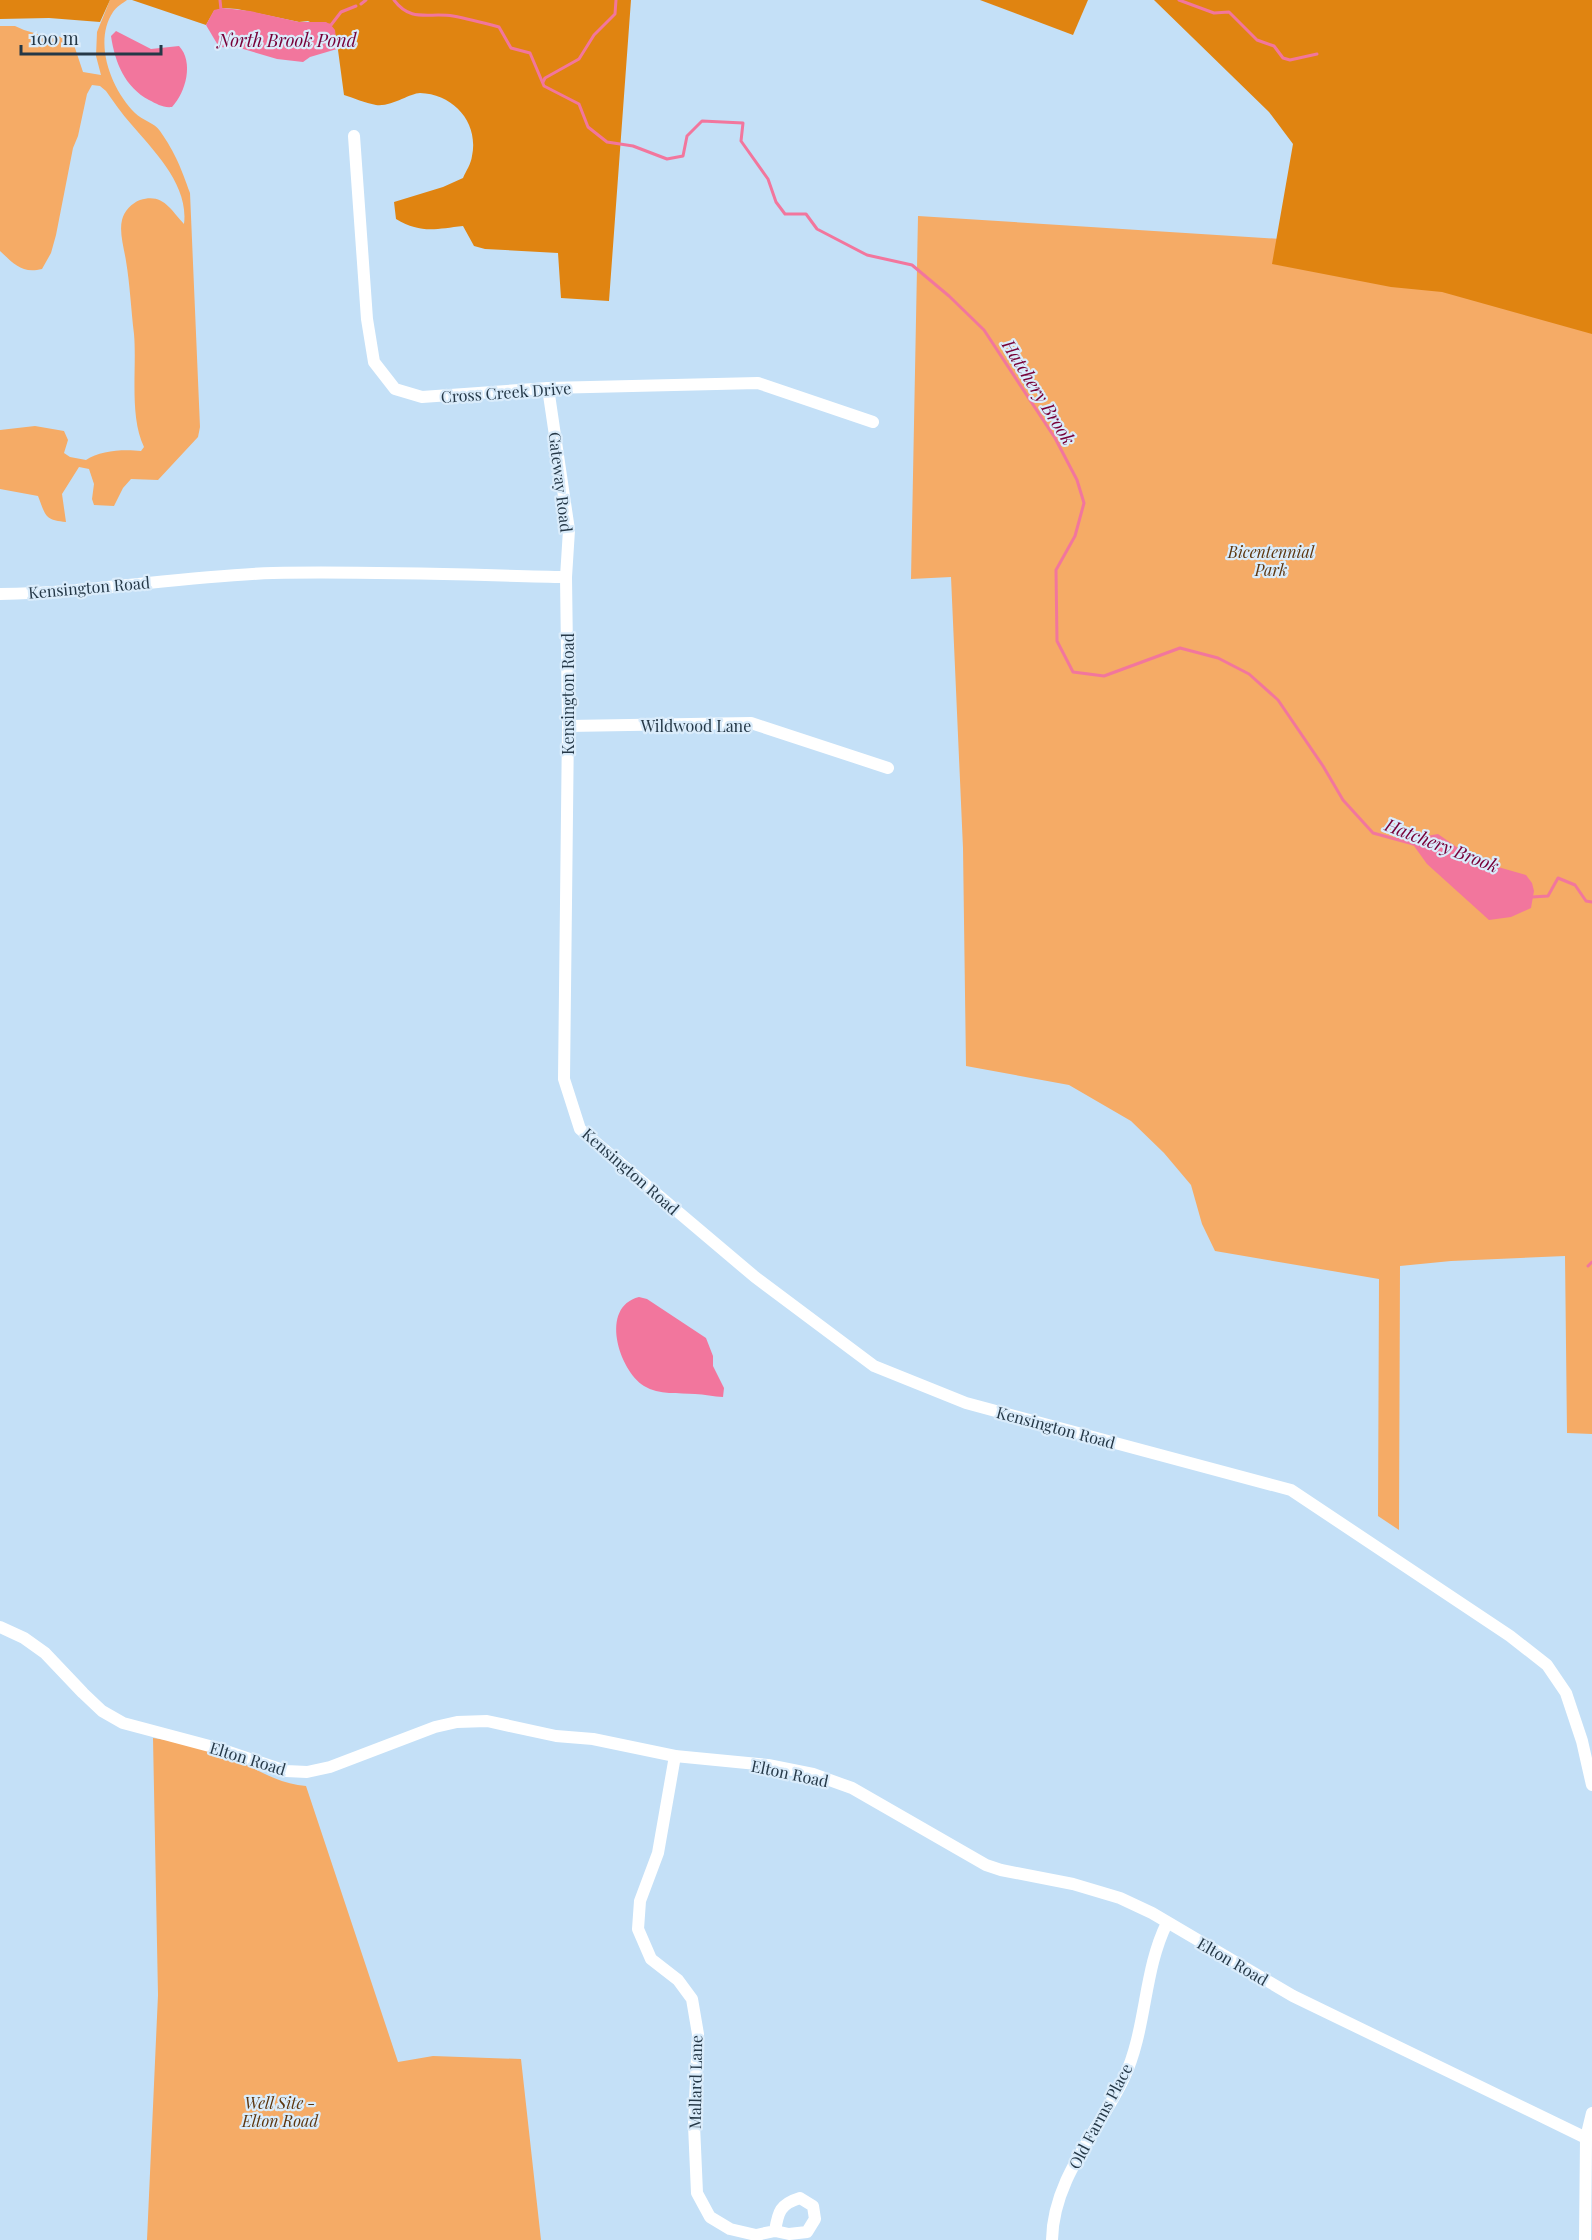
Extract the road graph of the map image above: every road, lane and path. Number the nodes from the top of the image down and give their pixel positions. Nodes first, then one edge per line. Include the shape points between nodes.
1 (354, 136) dead end
2 (548, 388) junction
3 (873, 422) dead end
4 (566, 577) junction
5 (0, 594) edge
6 (568, 726) junction
7 (888, 768) dead end
8 (0, 1627) edge
9 (675, 1756) junction
10 (1592, 1785) edge
11 (1167, 1923) junction
12 (1592, 2113) edge
13 (1586, 2138) junction
14 (775, 2231) dead end
15 (1052, 2240) edge
16 (1585, 2240) edge

1 - 2 street, Cross Creek Drive via 367,319 374,362 395,389 422,397
2 - 3 street, Cross Creek Drive via 758,383
2 - 4 street, Gateway Road via 569,530
4 - 5 street, Kensington Road via 273,573
4 - 6 street, Kensington Road
6 - 7 street, Wildwood Lane via 751,723
6 - 10 street, Kensington Road via 564,1079 580,1129 755,1277 874,1366 966,1403 1292,1490 1547,1665 1566,1693
8 - 9 street, Elton Road via 45,1653 83,1694 123,1723 286,1771 330,1767 458,1722 487,1721
9 - 11 street, Elton Road via 768,1765 813,1774 852,1788 986,1865 1115,1897
9 - 14 street, Mallard Lane via 658,1853 640,1901 638,1929 651,1959 678,1980 692,1999 698,2034 694,2125 697,2193 710,2217 730,2229 756,2235
11 - 13 street, Elton Road via 1293,1996
11 - 15 street, Old Farms Place via 1159,1940 1125,2077 1070,2172 1055,2209
12 - 13 street
13 - 16 street

